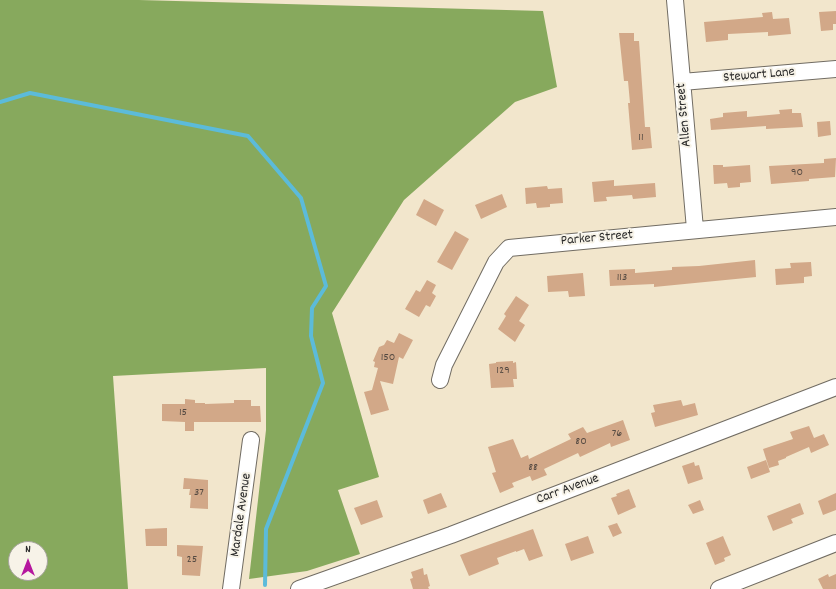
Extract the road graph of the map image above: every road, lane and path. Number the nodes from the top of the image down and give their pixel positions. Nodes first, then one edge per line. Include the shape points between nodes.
1 (675, 0) edge
2 (836, 69) edge
3 (682, 82) junction
4 (836, 217) edge
5 (695, 229) junction
6 (440, 380) dead end
7 (836, 388) edge
8 (251, 440) dead end
9 (836, 543) edge
10 (232, 589) edge
11 (299, 589) edge
12 (719, 589) edge

1 - 3 street, Allen Street
2 - 3 street, Stewart Lane
3 - 5 street, Allen Street
4 - 5 street, Parker Street
5 - 6 street, Parker Street via 509,248 496,262 444,366
7 - 11 street, Carr Avenue via 451,535
8 - 10 street, Mardale Avenue
9 - 12 street

